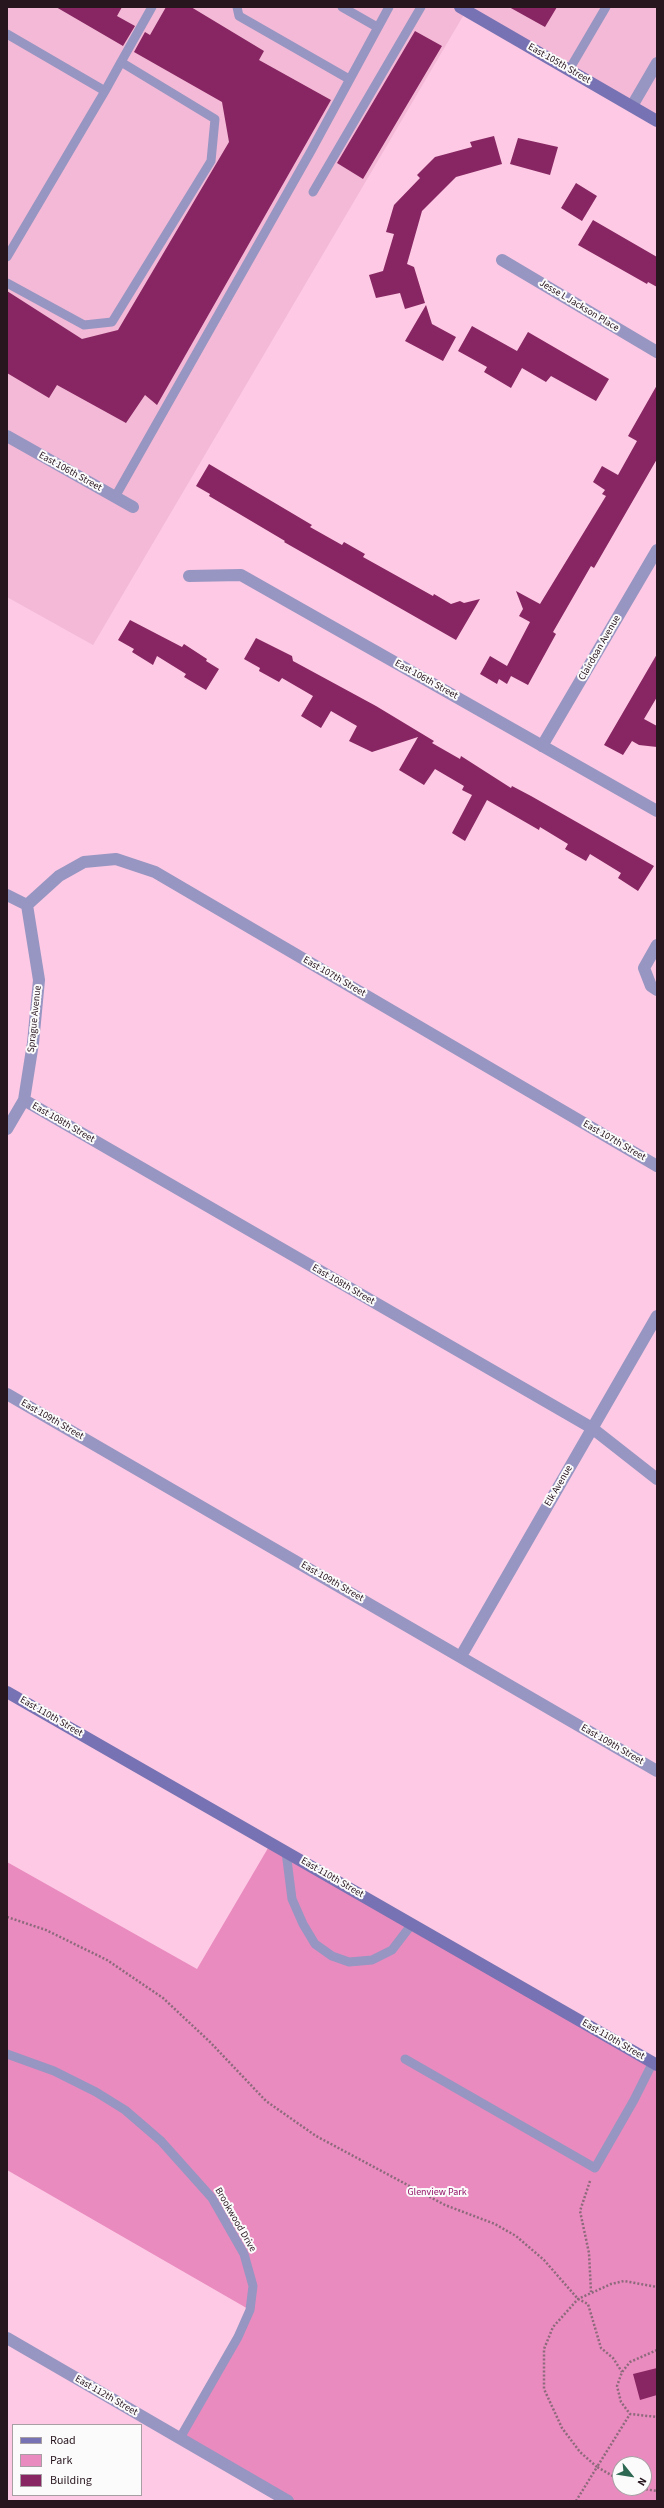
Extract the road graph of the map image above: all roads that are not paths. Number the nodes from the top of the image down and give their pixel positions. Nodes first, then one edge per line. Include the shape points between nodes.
1 (152, 7) edge
2 (237, 7) edge
3 (342, 7) edge
4 (389, 7) edge
5 (421, 7) edge
6 (460, 7) edge
7 (606, 7) edge
8 (377, 27) junction
9 (7, 34) edge
10 (121, 62) junction
11 (657, 63) edge
12 (569, 70) junction
13 (349, 79) junction
14 (105, 91) junction
15 (632, 106) junction
16 (657, 121) edge
17 (312, 192) dead end
18 (7, 257) edge
19 (502, 260) dead end
20 (7, 283) edge
21 (657, 352) edge
22 (7, 436) edge
23 (115, 497) junction
24 (133, 507) dead end
25 (657, 550) edge
26 (188, 576) dead end
27 (542, 746) junction
28 (657, 811) edge
29 (7, 895) edge
30 (27, 905) junction
31 (657, 945) edge
32 (657, 990) edge
33 (24, 1100) junction
34 (7, 1129) edge
35 (657, 1166) edge
36 (657, 1316) edge
37 (7, 1394) edge
38 (592, 1428) junction
39 (657, 1479) edge
40 (461, 1656) junction
41 (7, 1692) edge
42 (657, 1771) edge
43 (286, 1852) junction
44 (412, 1924) junction
45 (7, 2054) edge
46 (405, 2059) dead end
47 (655, 2064) edge
48 (7, 2338) edge
49 (180, 2438) junction
50 (288, 2501) edge

1 - 10 lane
2 - 13 lane via 239,16
3 - 8 lane
4 - 8 lane
5 - 17 lane
6 - 12 street, East 105th Street
7 - 12 lane
8 - 13 lane
9 - 14 lane
10 - 14 lane
10 - 20 lane via 216,119 211,161 112,322 84,325
11 - 15 street
12 - 15 street, East 105th Street
13 - 23 lane via 311,151
14 - 18 lane
15 - 16 street, East 105th Street
19 - 21 street, Jesse L Jackson Place
22 - 23 street, East 106th Street
23 - 24 street, East 106th Street
25 - 27 street, Clairdoan Avenue
26 - 27 street, East 106th Street via 241,575
27 - 28 street, East 106th Street
29 - 30 street
30 - 33 street, Sprague Avenue via 39,980
30 - 35 street, East 107th Street via 59,876 84,862 116,859 155,872
31 - 32 street via 644,968 651,986
33 - 34 street, Sprague Avenue
33 - 38 street, East 108th Street
36 - 38 street, Elk Avenue
37 - 40 street, East 109th Street
38 - 39 street, East 108th Street
38 - 40 street, Elk Avenue
40 - 42 street, East 109th Street
41 - 43 street, East 110th Street
43 - 44 street, East 110th Street
43 - 44 lane via 292,1899 303,1924 315,1944 332,1956 349,1962 372,1960 392,1950
44 - 47 street, East 110th Street
45 - 49 lane, Brookwood Drive via 54,2071 126,2110 161,2141 212,2198 244,2254 253,2286 250,2310 238,2337
46 - 47 lane via 595,2168
48 - 49 street, East 112th Street
49 - 50 street, East 112th Street

